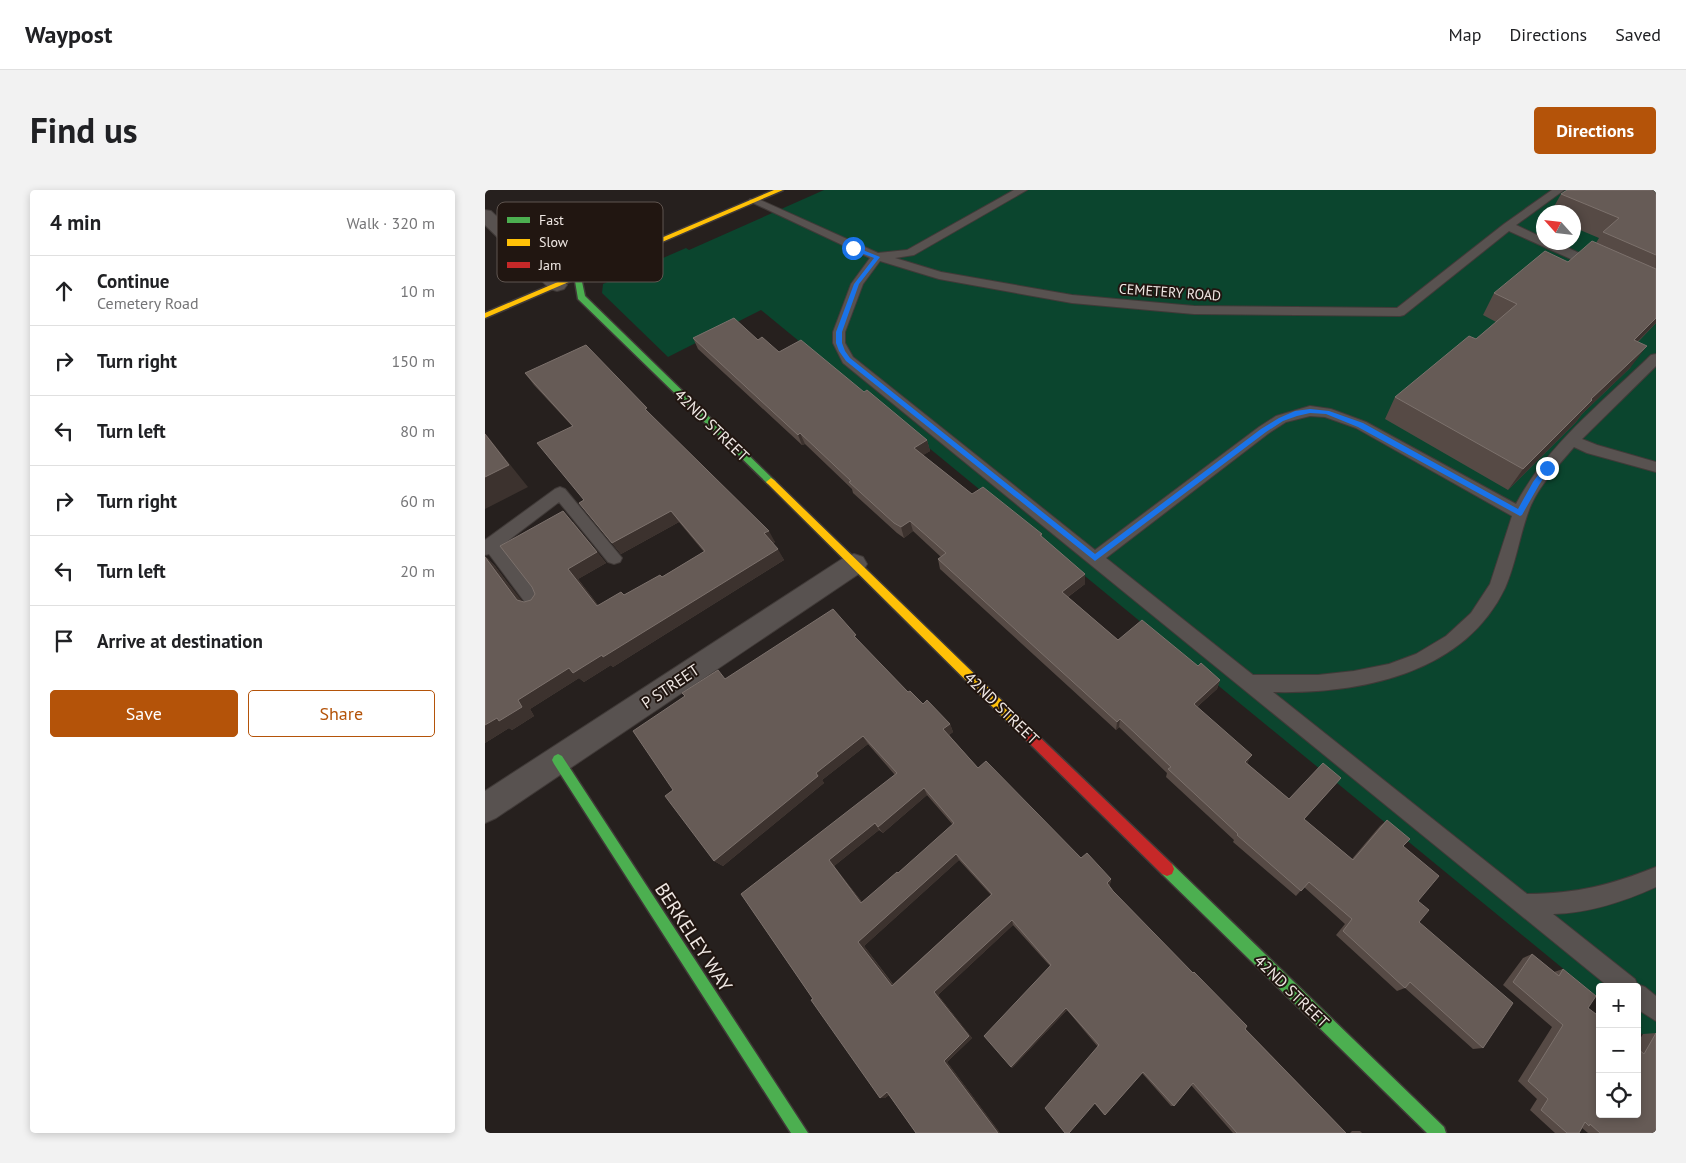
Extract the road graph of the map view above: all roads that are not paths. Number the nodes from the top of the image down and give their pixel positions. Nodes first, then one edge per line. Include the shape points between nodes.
1 (780, 190) edge
2 (1022, 190) edge
3 (1559, 190) edge
4 (754, 201) junction
5 (485, 215) edge
6 (1508, 226) junction
7 (497, 227) edge
8 (1536, 238) edge
9 (663, 240) edge
10 (1562, 250) edge
11 (877, 257) junction
12 (1605, 269) edge
13 (554, 282) edge
14 (564, 282) edge
15 (578, 282) edge
16 (557, 285) junction
17 (485, 316) edge
18 (1656, 358) edge
19 (1572, 440) junction
20 (1656, 467) edge
21 (1520, 514) junction
22 (488, 547) edge
23 (614, 558) edge
24 (1095, 558) junction
25 (854, 564) junction
26 (535, 604) edge
27 (1247, 683) junction
28 (558, 760) junction
29 (485, 808) edge
30 (1656, 877) edge
31 (1527, 904) junction
32 (1622, 983) edge
33 (1641, 998) edge
34 (1656, 1010) edge
35 (799, 1133) edge
36 (1438, 1133) edge

1 - 4 street
2 - 11 lane via 910,253
3 - 6 lane, CEMETERY ROAD
4 - 9 street
4 - 11 lane, CEMETERY ROAD
5 - 7 street
6 - 8 lane
6 - 11 lane, CEMETERY ROAD via 1400,312 1194,310 1130,305 976,282
10 - 12 lane
11 - 24 lane via 857,284 839,332 842,351 855,365
13 - 16 street
14 - 16 street
15 - 25 street, 42ND STREET via 581,297
16 - 17 street
18 - 19 lane
19 - 20 lane
19 - 21 lane via 1536,483
21 - 24 lane via 1361,425 1326,412 1310,411 1281,419 1264,430
21 - 27 lane via 1497,587 1467,630 1443,649 1414,663 1346,681 1297,685
22 - 23 lane via 560,493
22 - 26 lane
24 - 27 lane
25 - 28 street, P STREET
25 - 36 street, 42ND STREET
27 - 31 lane
28 - 29 street, P STREET
28 - 35 street, BERKELEY WAY
30 - 31 lane via 1611,896 1577,904
31 - 32 lane
33 - 34 lane

